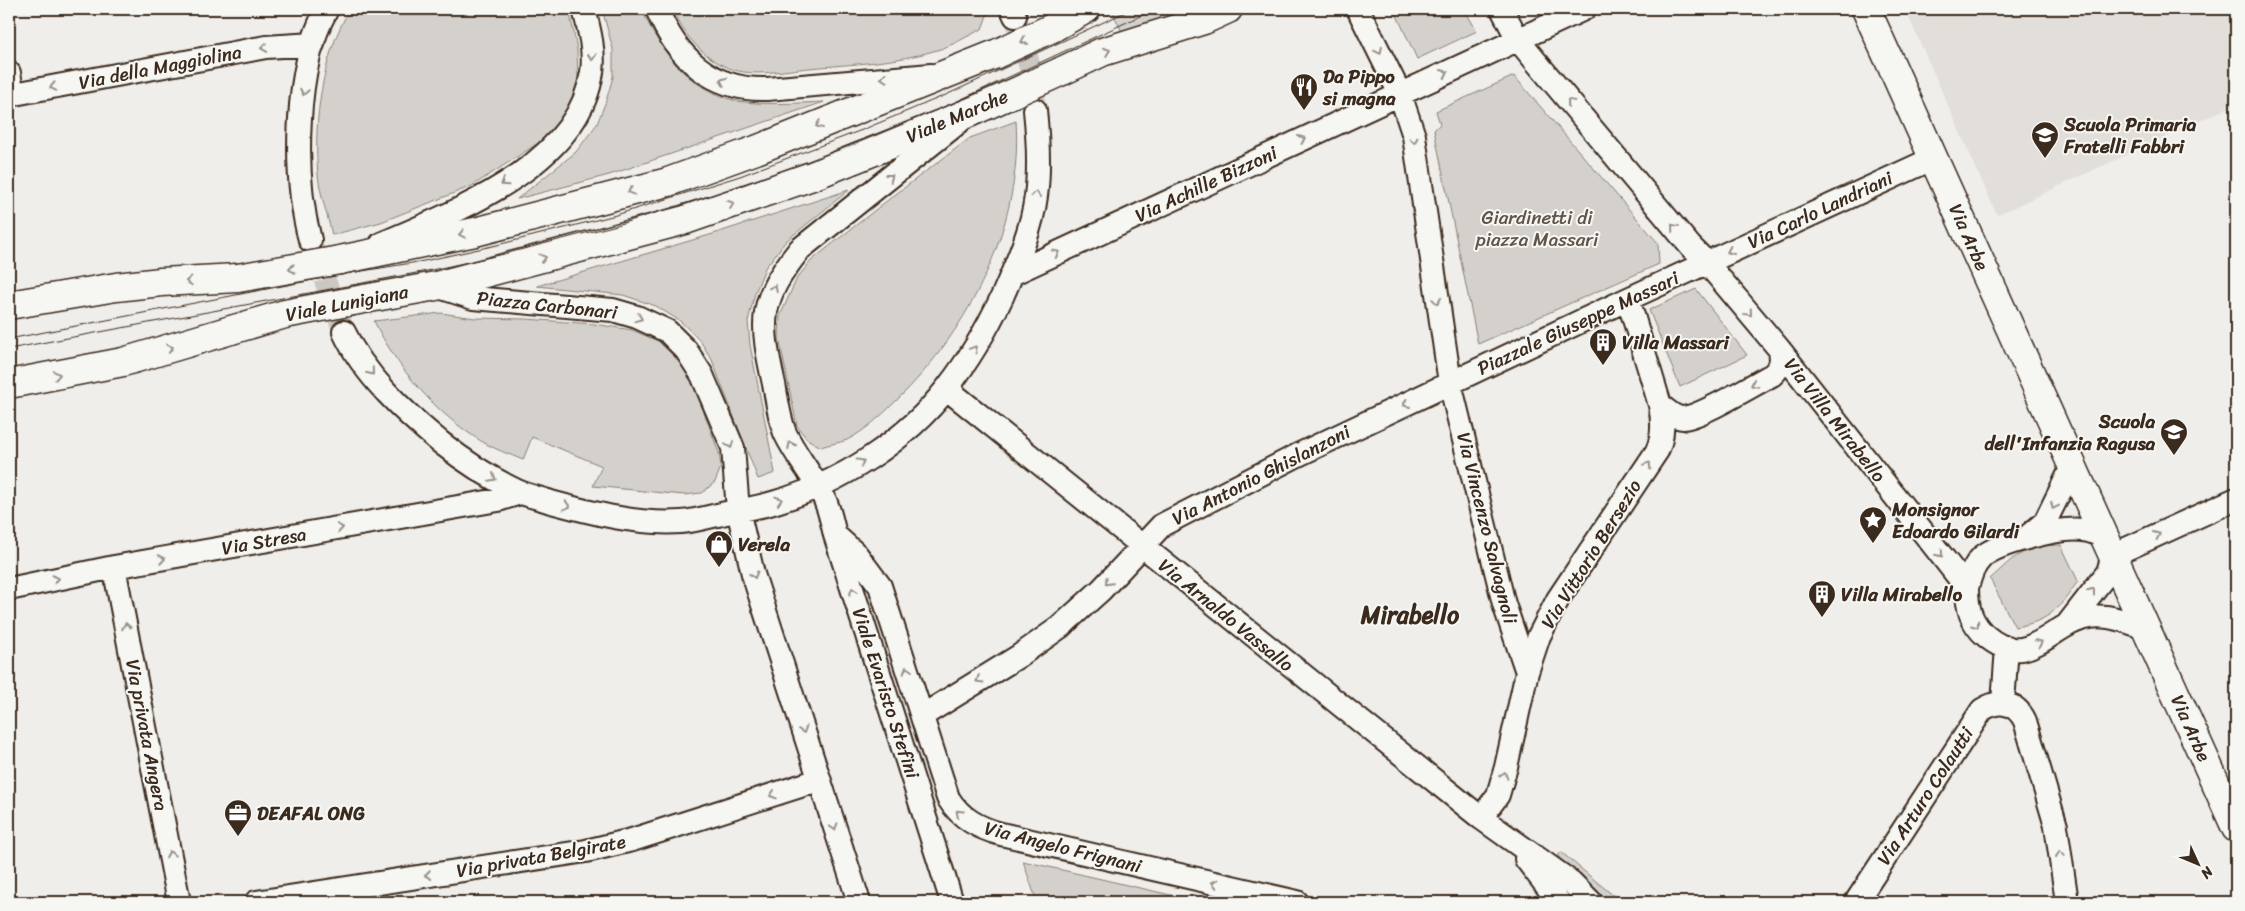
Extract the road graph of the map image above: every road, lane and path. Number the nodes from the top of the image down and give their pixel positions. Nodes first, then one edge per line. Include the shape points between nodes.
1 (327, 9) edge
2 (584, 9) edge
3 (657, 9) edge
4 (1086, 9) edge
5 (1228, 9) edge
6 (1358, 9) edge
7 (1502, 9) edge
8 (1584, 9) edge
9 (1866, 9) edge
10 (1518, 40) junction
11 (313, 44) junction
12 (9, 72) edge
13 (950, 73) junction
14 (1400, 94) junction
15 (11, 95) edge
16 (1035, 110) tunnel mouth
17 (971, 112) junction
18 (1934, 158) junction
19 (685, 220) joint
20 (310, 240) tunnel mouth
21 (347, 258) junction
22 (1707, 263) junction
23 (1012, 274) junction
24 (436, 286) junction
25 (1628, 299) junction
26 (9, 305) edge
27 (344, 332) tunnel mouth
28 (1780, 350) junction
29 (1450, 383) junction
30 (9, 384) edge
31 (947, 389) junction
32 (1660, 405) junction
33 (2072, 464) junction
34 (818, 486) junction
35 (520, 493) junction
36 (2236, 499) edge
37 (738, 510) junction
38 (835, 535) junction
39 (2024, 539) junction
40 (2109, 545) junction
41 (1142, 547) junction
42 (114, 567) junction
43 (1967, 588) junction
44 (9, 589) edge
45 (2067, 625) junction
46 (2146, 629) junction
47 (2007, 647) junction
48 (1527, 672) junction
49 (2003, 703) junction
50 (922, 716) junction
51 (819, 780) junction
52 (1481, 818) junction
53 (2236, 828) edge
54 (1508, 837) junction
55 (179, 902) edge
56 (256, 902) edge
57 (859, 902) edge
58 (952, 902) edge
59 (1297, 902) edge
60 (1559, 902) edge
61 (1591, 902) edge
62 (1856, 902) edge
63 (2067, 902) edge

1 - 11 street
2 -> 21 street via 591,37 593,71 588,94 578,116 560,141 537,162 493,190
13 -> 3 street via 767,89 741,88 716,79 689,60 672,41
4 -> 13 main road, bridge via 1052,28
17 -> 5 main road, Viale Marche, bridge via 1102,52
6 -> 14 street
7 - 10 street, Piazzale Giuseppe Massari
8 - 10 street
9 - 18 main road, Via Arbe
14 -> 10 street
22 -> 10 street, Piazzale Giuseppe Massari via 1690,247
11 -> 15 street, Via della Maggiolina via 266,47
11 -> 20 street via 302,97 299,149 301,202
12 - 15 street
13 -> 21 main road via 668,182 475,232
23 -> 14 street, Via Achille Bizzoni
14 -> 29 street via 1414,136
23 -> 16 street via 1036,198 1039,152
19 -> 17 main road, Viale Marche via 812,176
34 -> 17 street via 800,462 784,431 764,335 765,312 773,289 800,249
18 -> 22 street, Via Carlo Landriani
18 - 33 main road, Via Arbe
24 -> 19 main road, Viale Lunigiana
21 -> 26 main road, bridge via 238,278 116,287
22 - 25 street, Piazzale Giuseppe Massari
22 -> 28 street, Via Villa Mirabello
31 -> 23 street via 974,350
30 -> 24 main road, Viale Lunigiana, bridge via 123,362 285,314
24 -> 37 street, Piazza Carbonari via 473,298 613,310 667,331 686,350 702,375 733,448
25 - 29 street, Piazzale Giuseppe Massari
25 - 32 street, Via Vittorio Bersezio
27 -> 35 street via 352,348 386,391 417,423 480,471
28 -> 32 street via 1780,366 1772,375 1698,414 1683,418
28 -> 43 street, Via Villa Mirabello
29 -> 41 street, Via Antonio Ghislanzoni via 1298,455 1162,525
29 - 48 street, Via Vincenzo Salvagnoli via 1504,604
34 -> 31 street via 863,462 891,442
31 - 41 street, Via Arnaldo Vassallo
48 -> 32 street, Via Vittorio Bersezio via 1558,599 1657,452 1663,430
33 -> 39 street via 2045,522
33 - 40 main road, Via Arbe
37 -> 34 street via 776,502
34 - 38 street, Viale Evaristo Stefini via 829,508
35 -> 37 street via 586,512 652,521 682,522
42 -> 35 street, Via Stresa via 463,507
40 -> 36 street
37 -> 51 street via 753,574
50 -> 38 street, Via Angelo Frignani via 880,586 857,555
58 -> 38 street, Viale Evaristo Stefini
39 - 40 street via 2080,529
39 - 43 street via 1992,549 1981,558
45 -> 40 street via 2108,572
40 - 46 main road, Via Arbe
41 -> 50 street, Via Antonio Ghislanzoni via 1060,627
41 - 52 street, Via Arnaldo Vassallo
44 -> 42 street, Via Stresa
55 -> 42 street, Via privata Angera
43 -> 47 street via 1970,617 1992,641
45 - 46 street via 2092,616 2130,622
47 -> 45 street via 2034,647
46 - 53 main road, Via Arbe
47 - 49 street
52 -> 48 street, Via Vittorio Bersezio via 1498,795
49 - 62 street, Via Arturo Colautti via 1982,710
63 -> 49 street via 2056,826 2025,721 2017,708
59 -> 50 street, Via Angelo Frignani via 1001,834 972,823 954,808 948,798
51 -> 56 street, Via privata Belgirate via 632,840 586,851
51 -> 57 street
52 - 54 street, Via Arnaldo Vassallo
54 - 60 street, Via Arnaldo Vassallo
54 - 61 street, Via Arnaldo Vassallo via 1571,882

